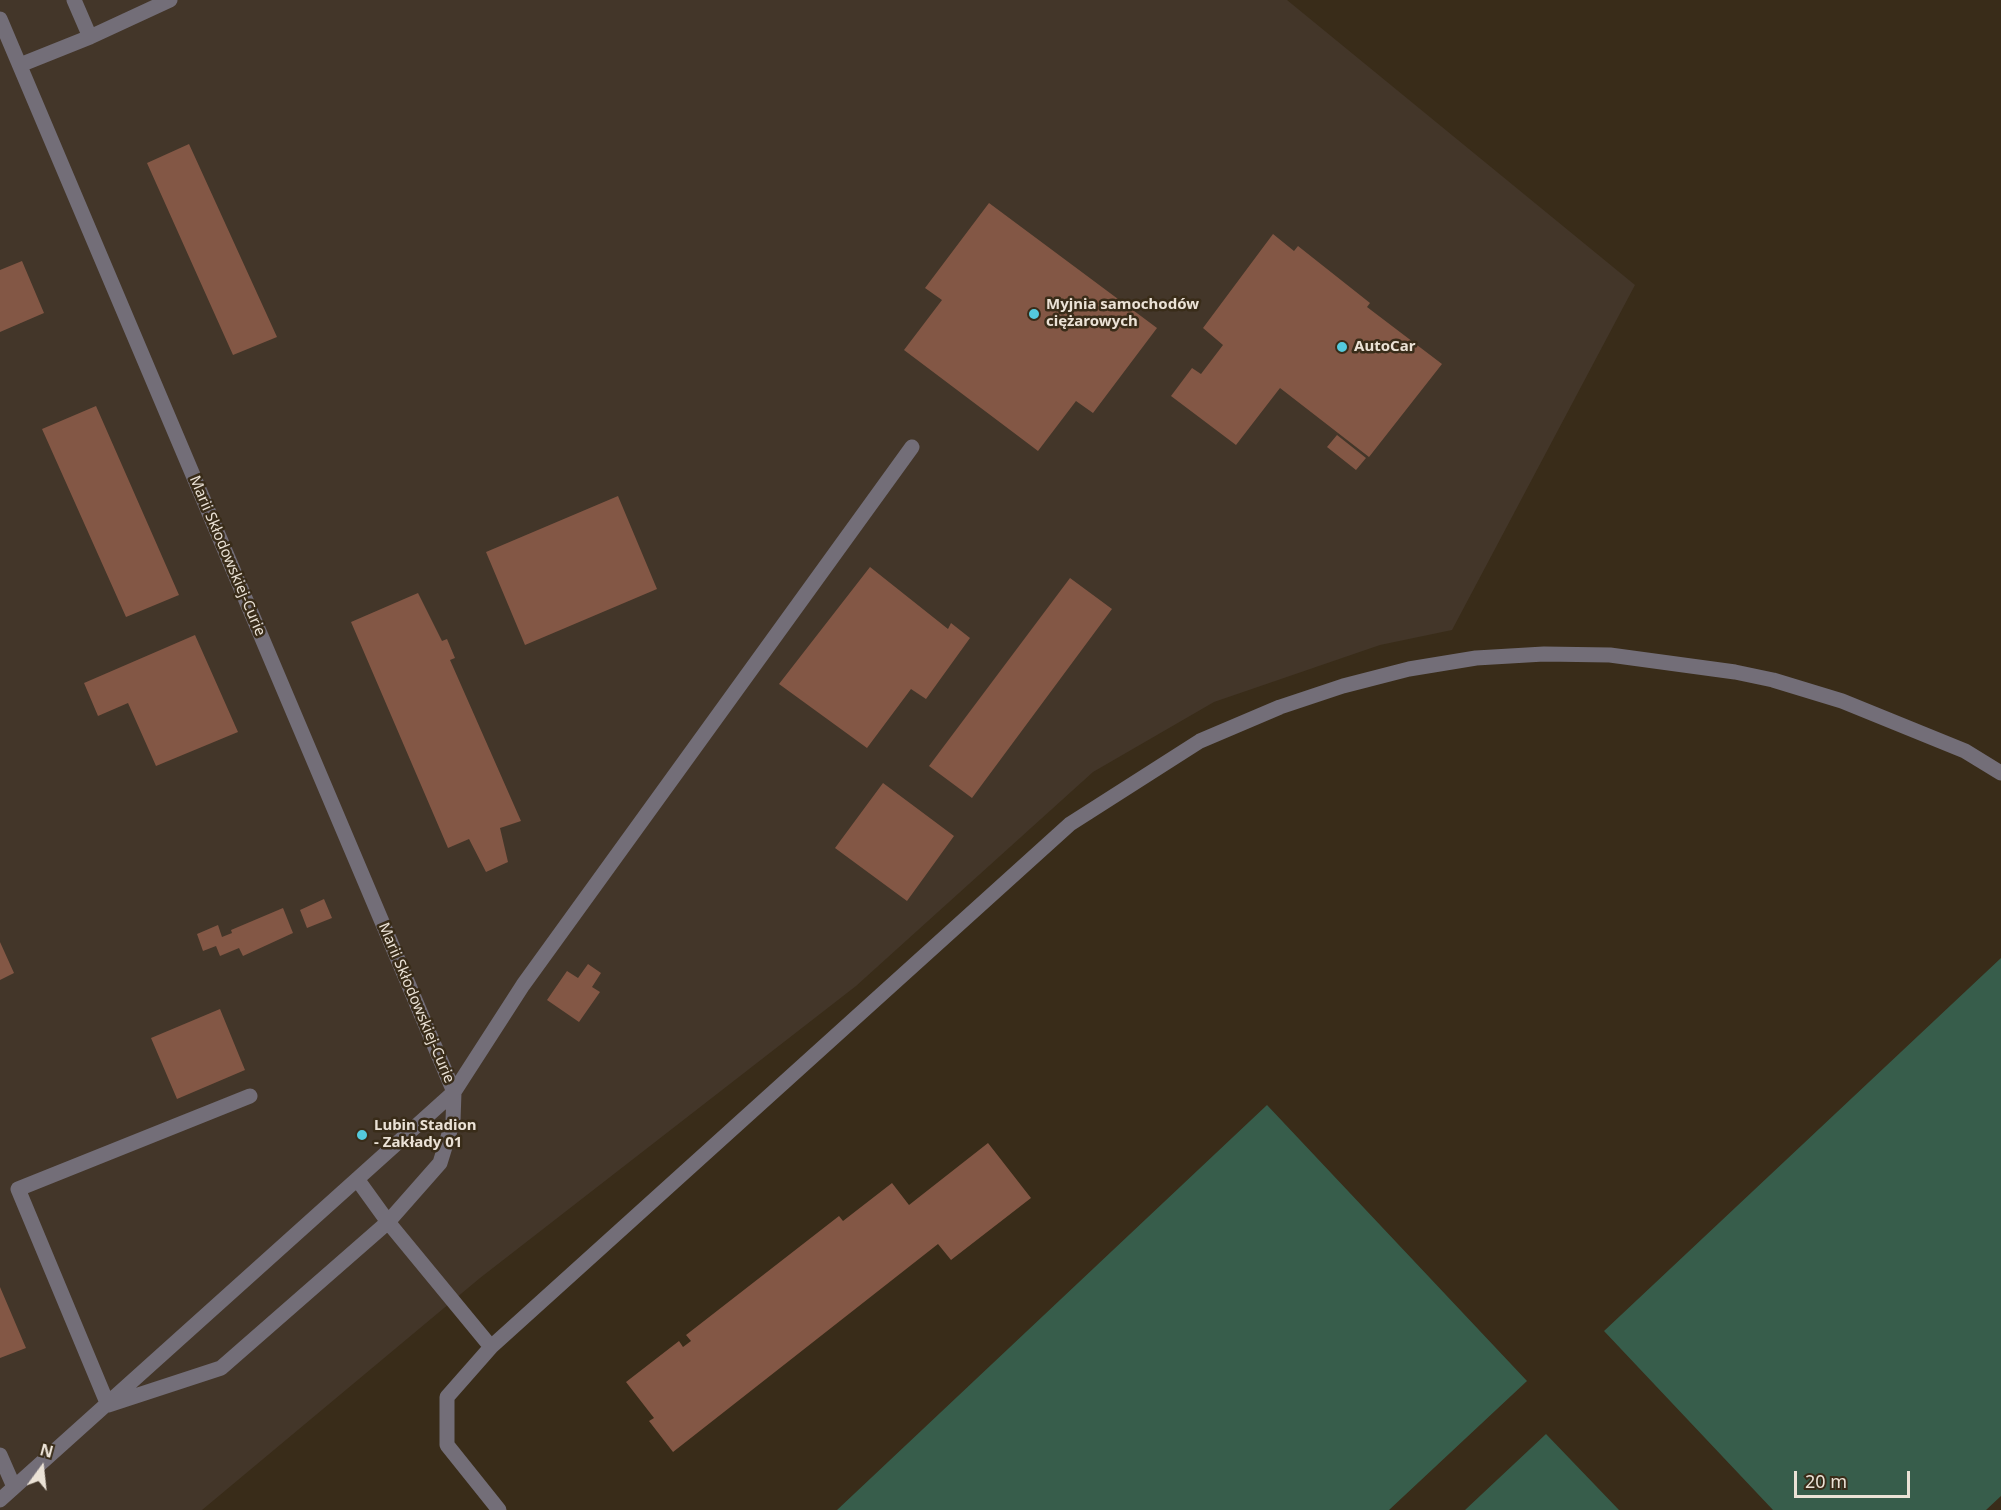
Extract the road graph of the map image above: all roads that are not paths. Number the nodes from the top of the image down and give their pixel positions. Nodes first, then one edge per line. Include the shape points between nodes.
1 (74, 0) edge
2 (170, 0) edge
3 (0, 19) edge
4 (90, 37) junction
5 (20, 65) junction
6 (912, 447) dead end
7 (2001, 773) edge
8 (454, 1092) junction
9 (250, 1096) dead end
10 (357, 1179) junction
11 (388, 1222) junction
12 (491, 1347) junction
13 (108, 1405) junction
14 (0, 1455) edge
15 (14, 1488) junction
16 (0, 1500) edge
17 (499, 1510) edge

1 - 4 street
2 - 4 street
3 - 5 street, Marii Skłodowskiej-Curie
4 - 5 street
5 - 8 street, Marii Skłodowskiej-Curie
6 - 8 street via 523,985
7 - 12 street via 1965,751 1842,700 1735,672 1610,655 1544,654 1453,662 1387,675 1280,707 1200,741 1070,824
8 - 10 street, Marii Skłodowskiej-Curie
8 - 11 street, Marii Skłodowskiej-Curie via 453,1122 440,1163
9 - 13 street via 18,1189
10 - 11 street
10 - 13 street, Marii Skłodowskiej-Curie
11 - 12 street
11 - 13 street, Marii Skłodowskiej-Curie via 221,1368
12 - 17 street via 447,1397 447,1445
13 - 15 street, Marii Skłodowskiej-Curie
14 - 15 street
15 - 16 street, Marii Skłodowskiej-Curie

